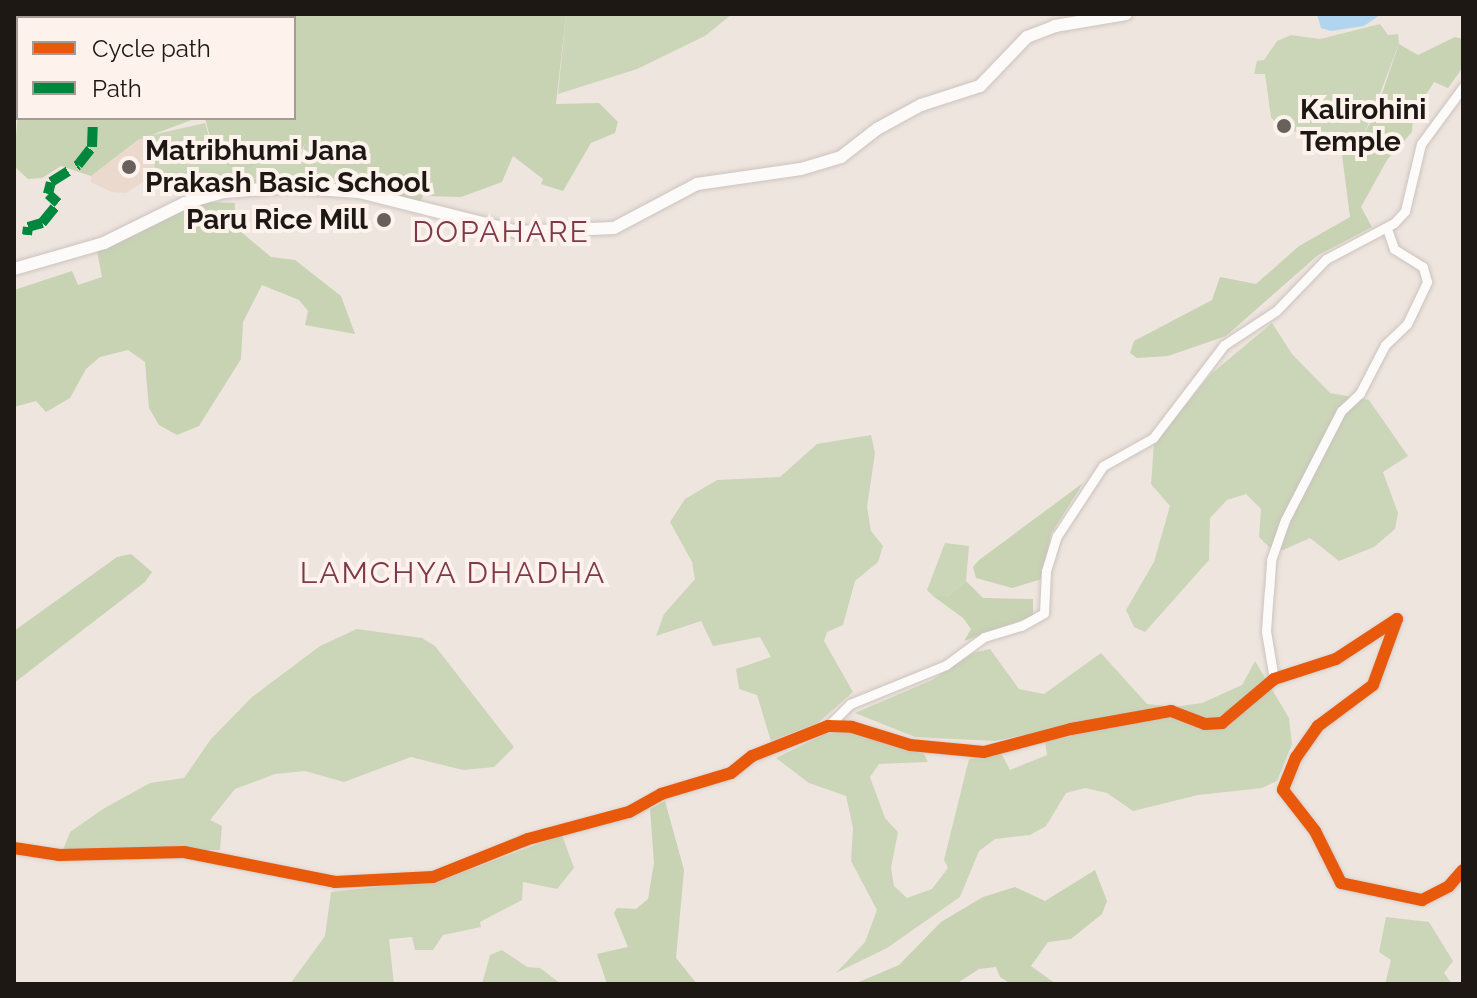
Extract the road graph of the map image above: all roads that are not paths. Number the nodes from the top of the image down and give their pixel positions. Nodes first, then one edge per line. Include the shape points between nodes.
1 (1126, 14) edge
2 (1463, 87) edge
3 (1387, 229) junction
4 (14, 269) edge
5 (1274, 679) junction
6 (828, 726) junction
7 (14, 848) edge
8 (1463, 870) edge

1 - 4 street via 1055,26 1027,37 980,86 921,105 841,157 801,169 707,181 614,228 518,232 359,192 288,187 224,192 185,203 104,243
2 - 3 street via 1421,144 1405,211
3 - 5 street via 1394,249 1423,267 1427,282 1407,324 1385,345 1360,393 1341,411 1285,520 1271,560 1266,631
3 - 6 street via 1326,259 1276,311 1224,345 1153,438 1103,466 1057,536 1046,571 1044,613 984,637 946,665 850,704
5 - 6 street via 1222,723 1205,724 1171,711 984,752 910,745 852,727
5 - 8 street via 1336,659 1397,619 1373,685 1318,726 1296,757 1283,790 1315,831 1341,883 1422,900 1449,886
6 - 7 street via 752,756 731,773 661,794 629,812 528,839 433,877 335,882 184,852 59,855

